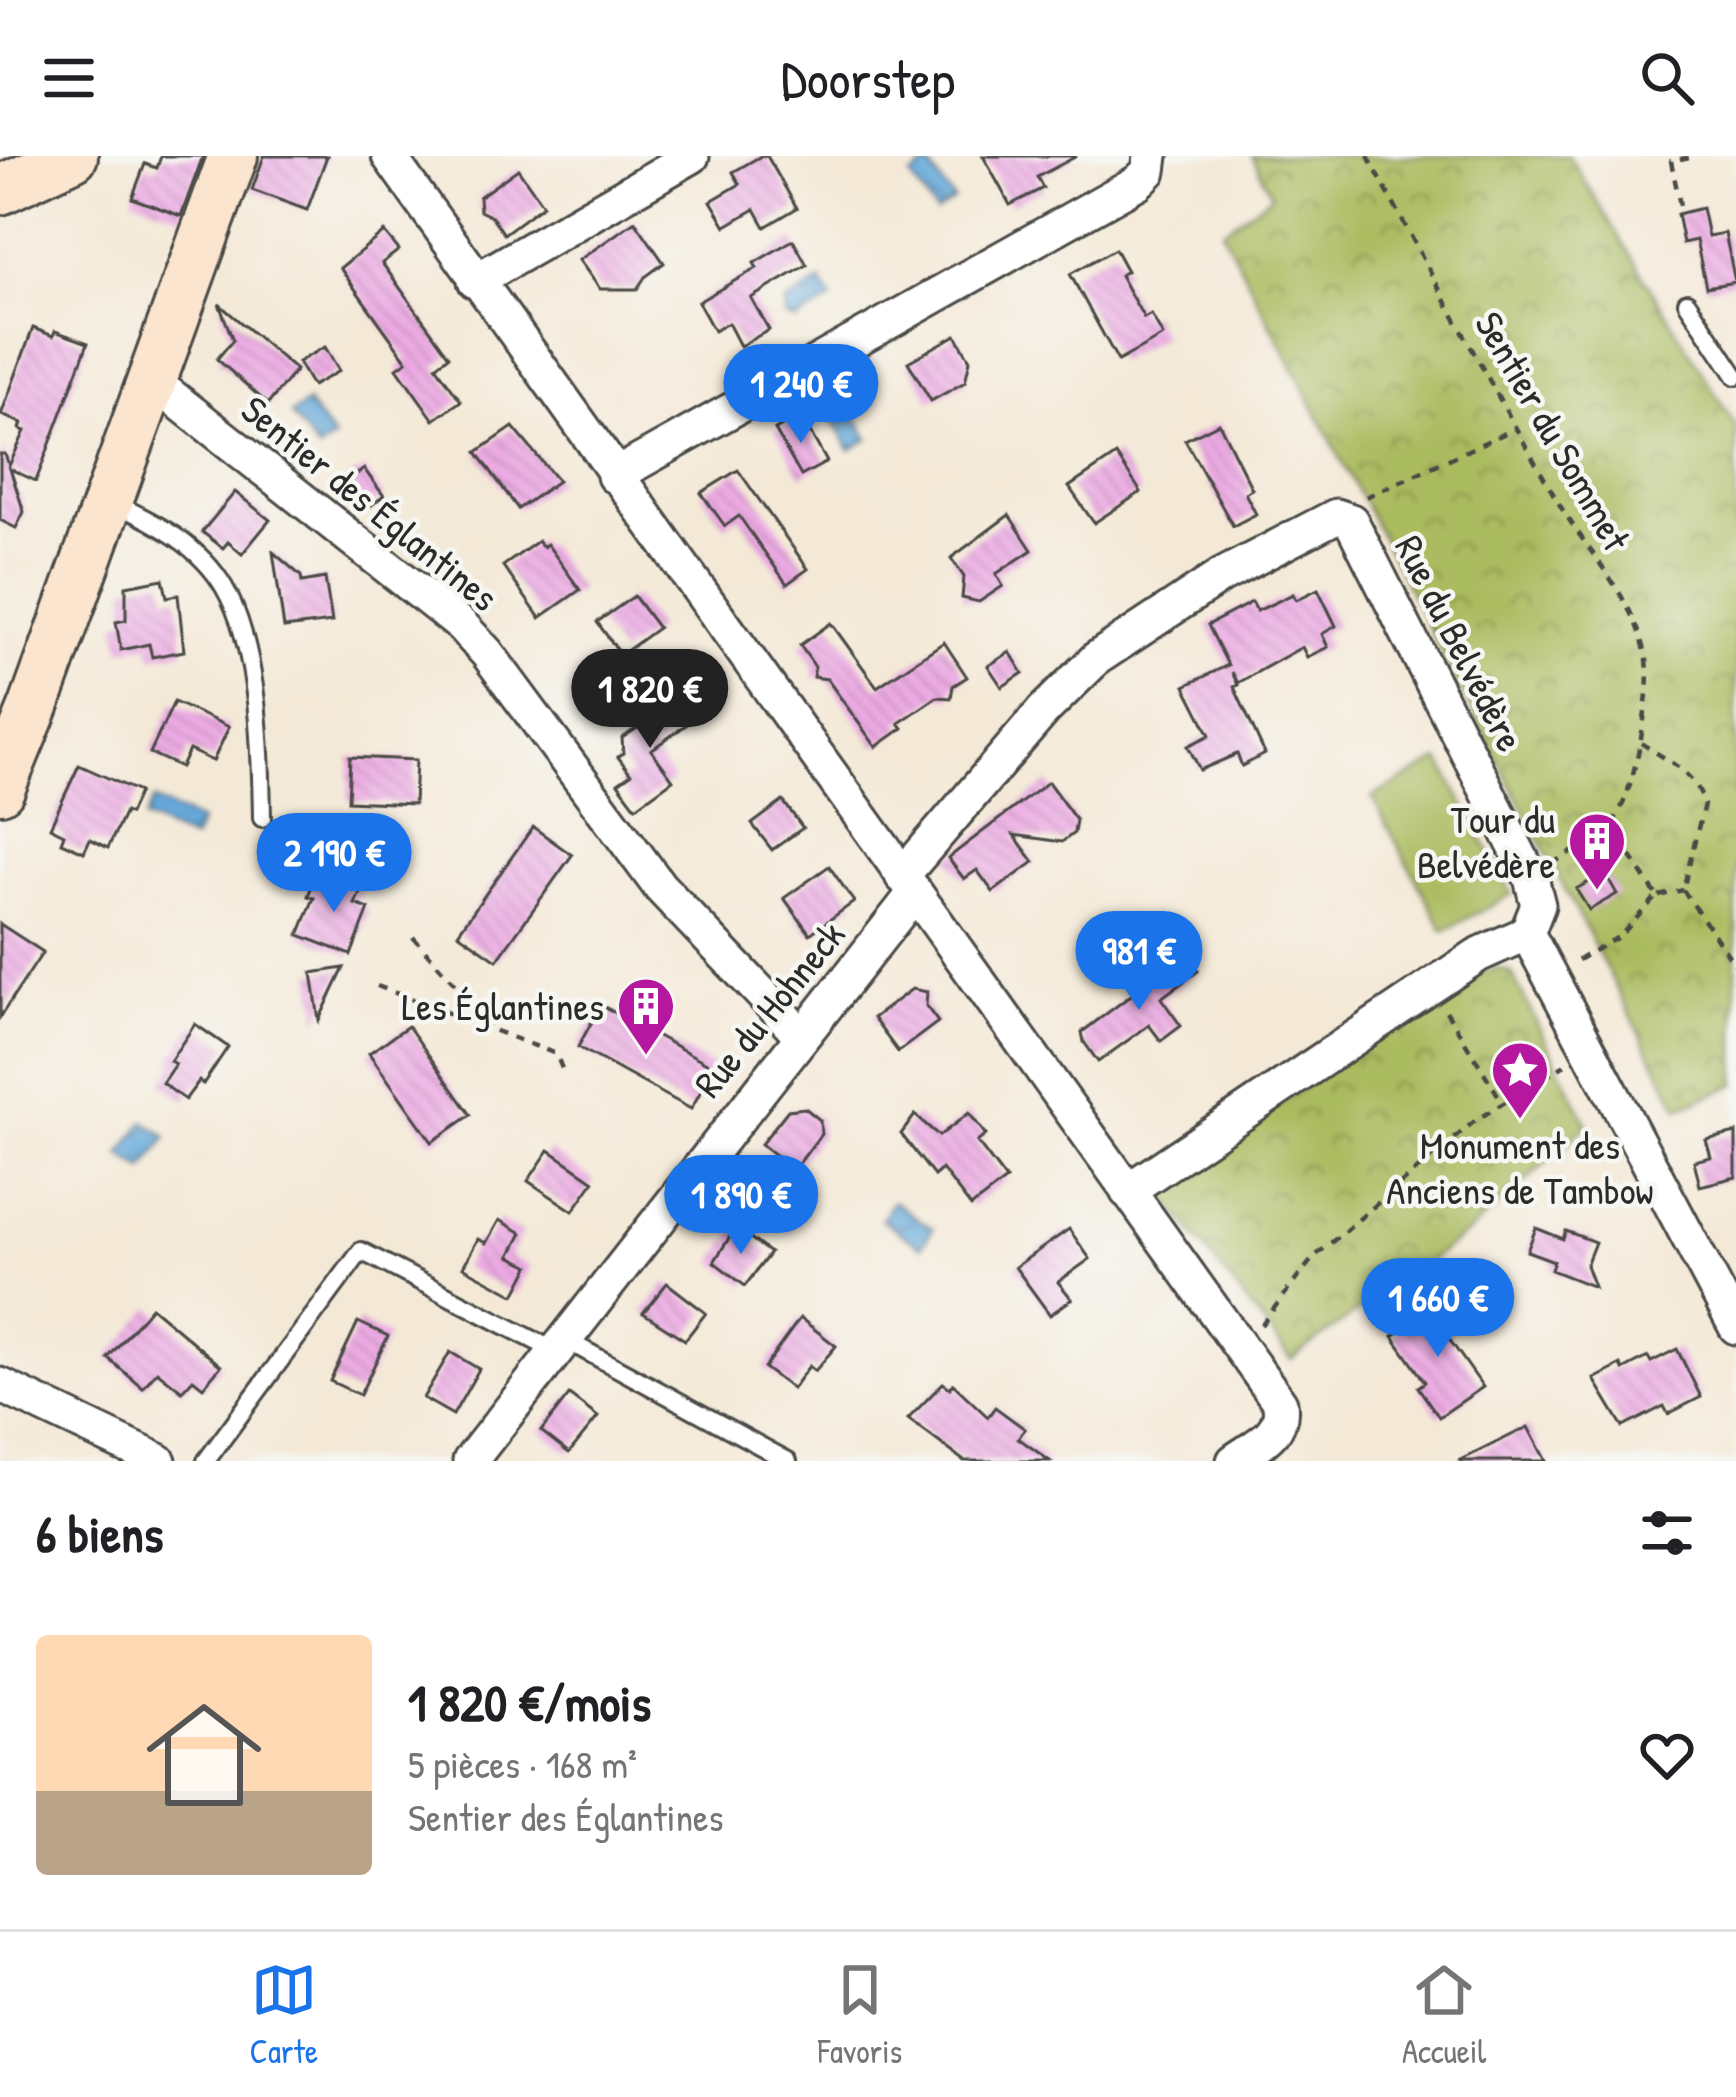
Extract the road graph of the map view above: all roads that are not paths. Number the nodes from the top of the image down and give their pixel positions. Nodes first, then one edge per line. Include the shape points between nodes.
1 (73, 156) edge
2 (233, 156) edge
3 (389, 156) edge
4 (692, 156) edge
5 (1151, 156) edge
6 (0, 190) edge
7 (475, 280) junction
8 (1687, 302) dead end
9 (1736, 376) edge
10 (148, 383) junction
11 (614, 476) junction
12 (107, 501) junction
13 (0, 788) edge
14 (262, 818) dead end
15 (908, 885) junction
16 (1527, 933) junction
17 (801, 1035) junction
18 (1126, 1191) junction
19 (1736, 1327) edge
20 (558, 1344) junction
21 (0, 1385) edge
22 (159, 1461) edge
23 (206, 1461) edge
24 (470, 1461) edge
25 (788, 1461) edge
26 (1234, 1461) edge

1 - 6 main road
2 - 10 main road
3 - 7 street
4 - 7 street
5 - 11 street via 1138,182
7 - 11 street
8 - 9 lane
10 - 12 main road
10 - 17 street, Sentier des Églantines via 461,625 660,887
11 - 15 street
12 - 13 main road
12 - 14 lane via 159,523 224,586 241,628 261,733
15 - 16 street, Rue du Belvédère via 1044,710 1096,658 1221,576 1336,516 1351,521 1531,878 1538,905
15 - 17 street, Rue du Hohneck
15 - 18 street
16 - 18 street via 1478,955
16 - 19 street
17 - 20 street, Rue du Hohneck
18 - 26 street via 1280,1403 1276,1430
20 - 23 lane via 362,1251
20 - 24 street, Rue du Hohneck
20 - 25 lane
21 - 22 street

